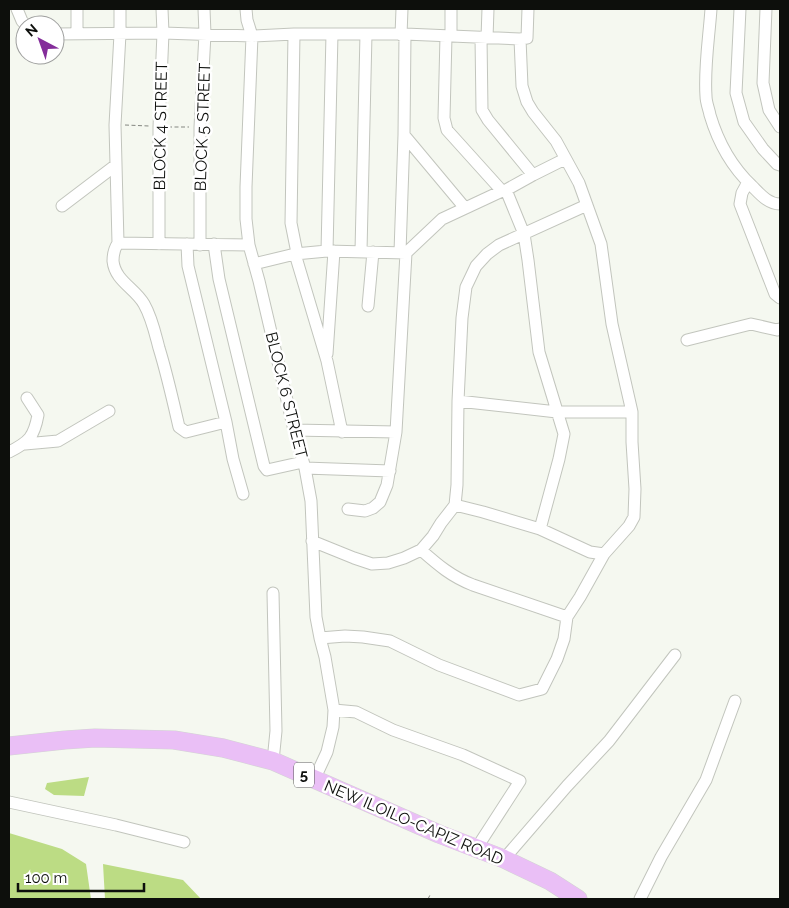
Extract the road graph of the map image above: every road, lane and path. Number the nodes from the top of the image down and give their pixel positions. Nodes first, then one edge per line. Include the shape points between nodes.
1 (12, 9) edge
2 (77, 9) edge
3 (120, 9) edge
4 (162, 9) edge
5 (204, 9) edge
6 (246, 9) edge
7 (402, 9) edge
8 (451, 9) edge
9 (488, 9) edge
10 (528, 9) edge
11 (711, 9) edge
12 (740, 9) edge
13 (766, 9) edge
14 (9, 12) edge
15 (162, 33) junction
16 (65, 34) edge
17 (77, 34) junction
18 (120, 34) junction
19 (205, 34) junction
20 (294, 34) junction
21 (332, 34) junction
22 (366, 34) junction
23 (403, 35) junction
24 (252, 36) junction
25 (448, 36) junction
26 (484, 38) junction
27 (520, 39) junction
28 (780, 127) edge
29 (404, 135) junction
30 (565, 160) junction
31 (116, 164) junction
32 (780, 165) edge
33 (533, 175) junction
34 (748, 182) junction
35 (504, 190) junction
36 (780, 204) edge
37 (587, 205) junction
38 (62, 206) dead end
39 (465, 208) junction
40 (524, 234) junction
41 (118, 243) junction
42 (160, 244) junction
43 (187, 244) junction
44 (200, 244) junction
45 (214, 244) junction
46 (249, 244) junction
47 (331, 251) junction
48 (367, 252) junction
49 (403, 252) junction
50 (296, 254) junction
51 (254, 264) junction
52 (780, 298) edge
53 (368, 306) dead end
54 (780, 329) edge
55 (687, 340) dead end
56 (327, 361) junction
57 (27, 398) dead end
58 (458, 401) junction
59 (109, 412) dead end
60 (557, 412) junction
61 (632, 412) junction
62 (226, 422) junction
63 (294, 430) junction
64 (342, 432) junction
65 (396, 432) junction
66 (25, 444) junction
67 (9, 452) edge
68 (304, 465) junction
69 (390, 471) junction
70 (243, 494) dead end
71 (455, 505) junction
72 (348, 508) dead end
73 (540, 529) junction
74 (312, 540) junction
75 (421, 550) junction
76 (604, 554) junction
77 (273, 592) dead end
78 (567, 617) junction
79 (320, 638) junction
80 (675, 655) dead end
81 (735, 700) dead end
82 (334, 710) junction
83 (9, 746) edge
84 (273, 761) junction
85 (314, 780) junction
86 (9, 802) edge
87 (184, 842) dead end
88 (476, 849) junction
89 (504, 859) junction
90 (430, 894) dead end
91 (428, 899) edge
92 (578, 899) edge
93 (640, 899) edge

1 - 14 street
2 - 17 street
3 - 18 street
4 - 15 street, BLOCK 4 STREET
5 - 19 street, BLOCK 5 STREET
6 - 24 street, BLOCK 6 STREET
7 - 23 street
8 - 25 street
9 - 26 street
10 - 27 street via 527,38
11 - 34 street via 706,99 728,158
12 - 32 street via 736,93 744,122 763,150
13 - 28 street via 763,83 769,110
15 - 18 street
15 - 19 street
15 - 42 street, BLOCK 4 STREET via 158,127
16 - 17 street
17 - 18 street
18 - 31 street
19 - 24 street
19 - 44 street, BLOCK 5 STREET via 200,127
20 - 21 street
20 - 24 street
20 - 50 street via 291,223
21 - 22 street
21 - 47 street
22 - 23 street
22 - 48 street
23 - 25 street
23 - 29 street
24 - 46 street, BLOCK 6 STREET via 246,186
25 - 26 street
25 - 35 street via 444,118 447,130
26 - 27 street
26 - 33 street via 482,110
27 - 30 street via 522,86 527,102 556,141
29 - 39 street
29 - 49 street
30 - 33 street
30 - 37 street
31 - 38 street
31 - 41 street
33 - 35 street
34 - 36 street via 767,201
34 - 52 street via 740,204
35 - 39 street
35 - 40 street
37 - 40 street
37 - 61 street via 601,244 612,324
39 - 49 street via 442,219
40 - 58 street via 487,254 476,266 466,287
40 - 60 street via 539,352
41 - 42 street
41 - 62 street via 114,249 115,272 143,301 148,312 179,427 186,432
42 - 43 street
43 - 44 street
43 - 62 street via 188,266
44 - 45 street
45 - 46 street
45 - 68 street via 264,466 267,470
46 - 51 street, BLOCK 6 STREET
47 - 48 street
47 - 50 street
47 - 56 street
48 - 49 street
48 - 53 street
49 - 65 street
50 - 51 street
50 - 56 street
51 - 63 street, BLOCK 6 STREET
54 - 55 street via 751,324
56 - 64 street
57 - 66 street via 38,415 35,430
58 - 60 street
58 - 71 street
59 - 66 street via 58,441
60 - 61 street
60 - 73 street via 564,434
61 - 76 street via 634,517
62 - 70 street
63 - 64 street
63 - 68 street, BLOCK 6 STREET
64 - 65 street
65 - 69 street
66 - 67 street
68 - 69 street
68 - 74 street, BLOCK 6 STREET via 311,501
69 - 72 street via 380,502 365,511
71 - 73 street
71 - 75 street
73 - 76 street via 590,552
74 - 75 street via 372,564 388,563
74 - 79 street, BLOCK 6 STREET
75 - 78 street via 458,579
76 - 78 street
77 - 84 street via 276,731
78 - 79 street via 558,659 542,689 518,695 439,665 390,641 345,636
79 - 82 street, BLOCK 6 STREET
80 - 89 street via 609,741
81 - 93 street via 706,780
82 - 85 street, BLOCK 6 STREET via 327,752
82 - 88 street via 356,712 520,781
83 - 84 highway, NEW ILOILO-CAPIZ ROAD / 5 via 94,738 174,740
84 - 85 highway, NEW ILOILO-CAPIZ ROAD / 5
85 - 88 highway, NEW ILOILO-CAPIZ ROAD / 5
86 - 87 street
88 - 89 highway, NEW ILOILO-CAPIZ ROAD / 5
89 - 92 highway, NEW ILOILO-CAPIZ ROAD / 5 via 550,881
90 - 91 path

